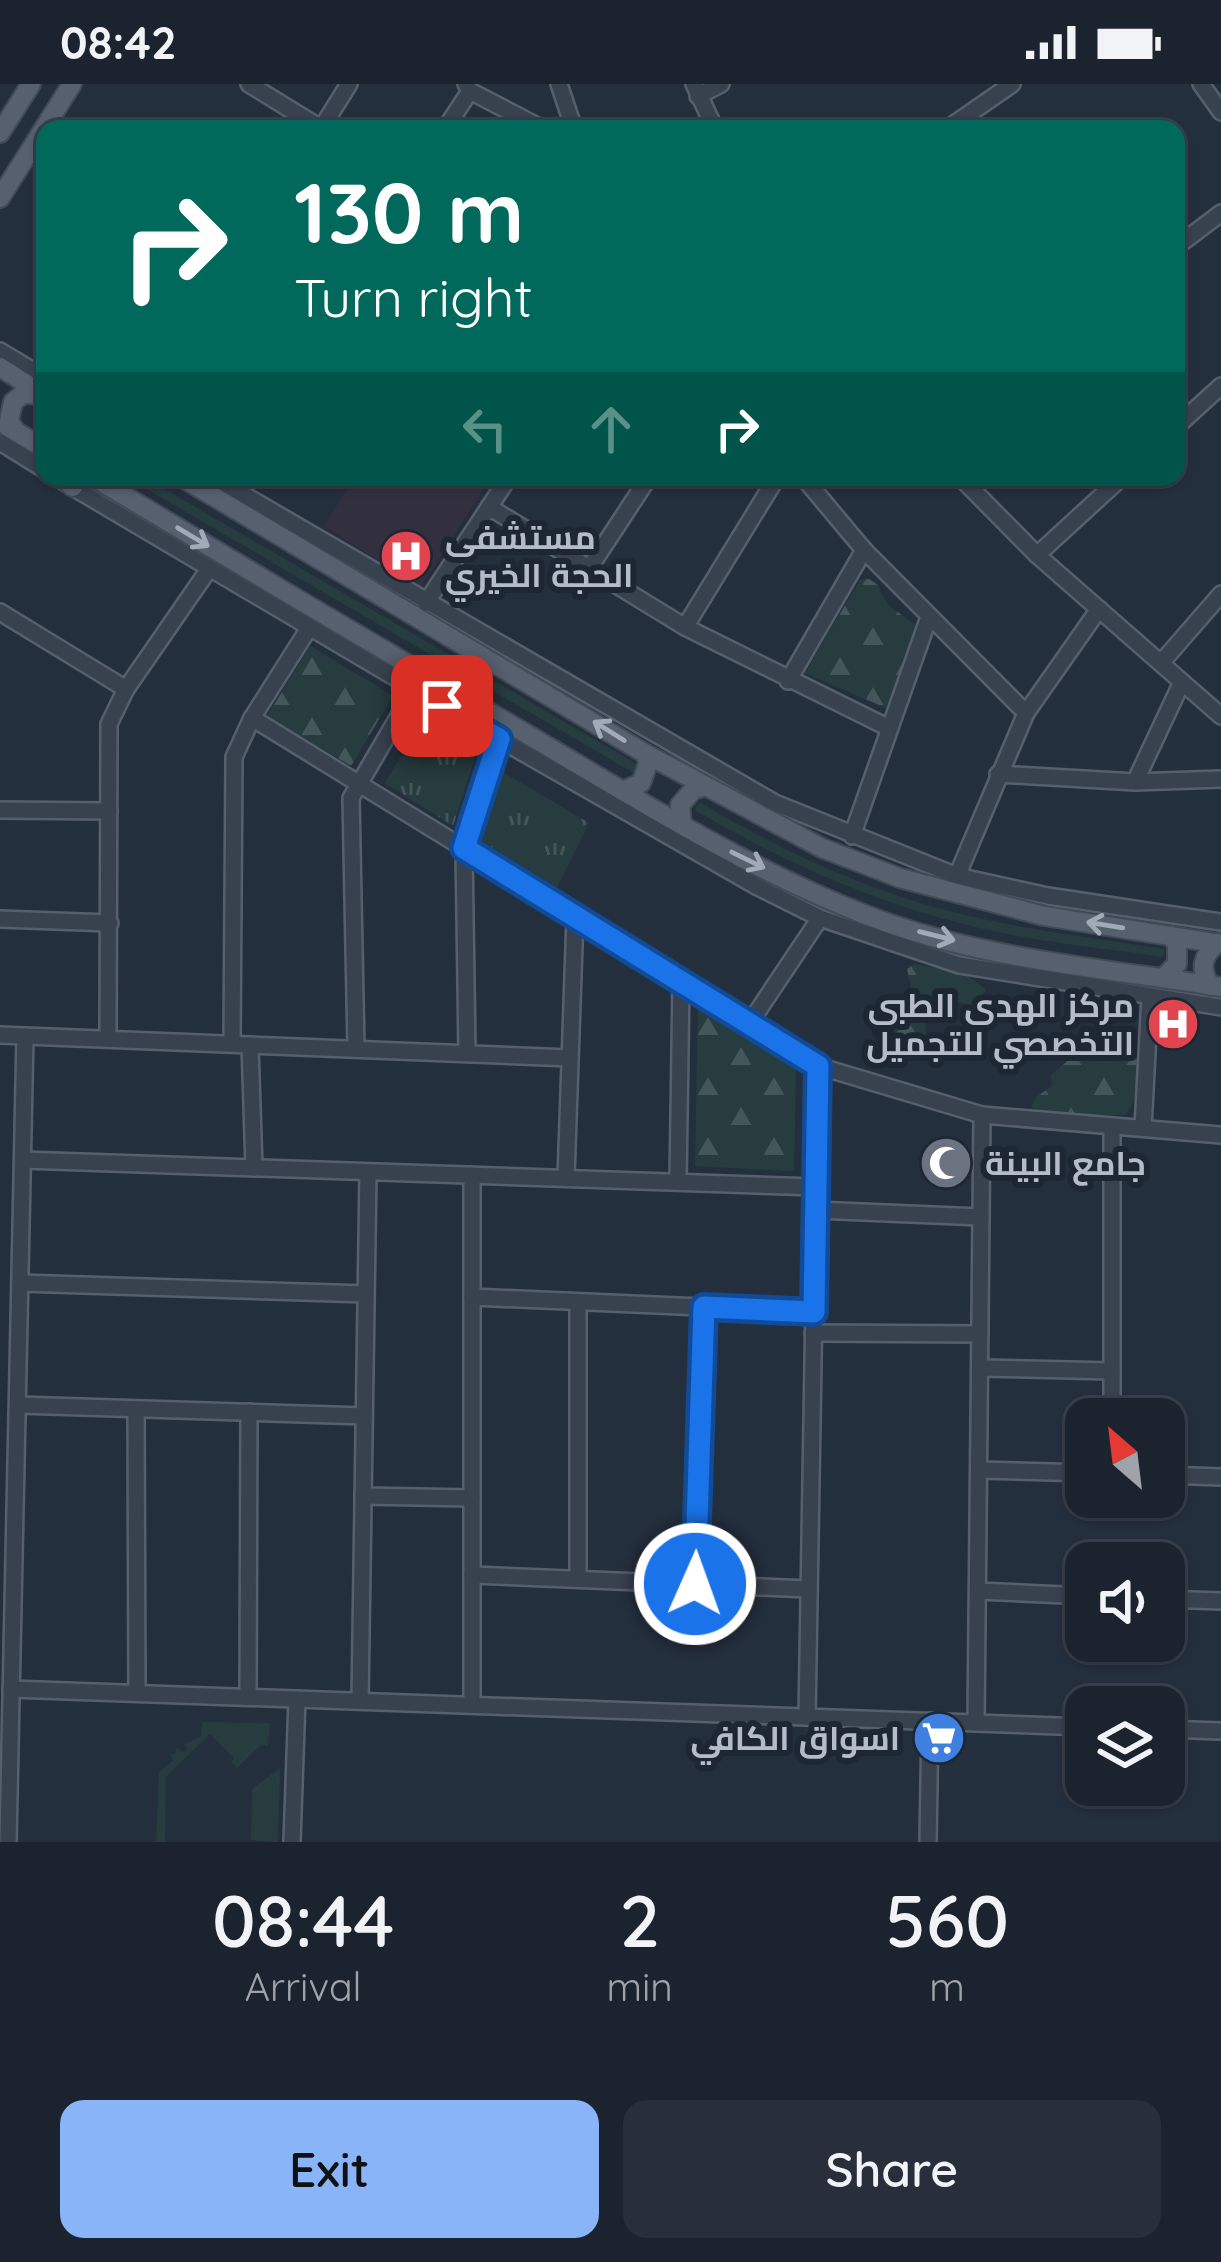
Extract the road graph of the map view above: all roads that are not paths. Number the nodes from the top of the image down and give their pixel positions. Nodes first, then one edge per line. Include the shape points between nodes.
1 (31, 84) edge
2 (45, 84) edge
3 (249, 84) edge
4 (349, 84) edge
5 (559, 84) edge
6 (721, 84) edge
7 (1012, 84) edge
8 (1201, 84) edge
9 (71, 86) edge
10 (468, 87) edge
11 (696, 90) edge
12 (15, 109) junction
13 (1221, 112) edge
14 (40, 120) edge
15 (49, 120) edge
16 (307, 120) edge
17 (327, 120) edge
18 (450, 120) edge
19 (527, 120) edge
20 (571, 120) edge
21 (711, 120) edge
22 (960, 120) edge
23 (0, 133) edge
24 (36, 141) edge
25 (0, 198) edge
26 (1221, 213) edge
27 (1185, 240) edge
28 (0, 351) edge
29 (0, 367) edge
30 (36, 382) edge
31 (36, 385) edge
32 (1221, 386) edge
33 (36, 391) edge
34 (1185, 419) edge
35 (23, 440) edge
36 (74, 486) edge
37 (108, 486) edge
38 (197, 486) edge
39 (228, 486) edge
40 (503, 486) edge
41 (644, 486) edge
42 (771, 486) edge
43 (811, 486) edge
44 (969, 486) edge
45 (1112, 486) edge
46 (489, 507) junction
47 (864, 550) junction
48 (1037, 555) junction
49 (209, 568) junction
50 (588, 569) junction
51 (1221, 594) edge
52 (426, 603) junction
53 (1099, 609) junction
54 (0, 612) edge
55 (929, 617) junction
56 (685, 627) junction
57 (309, 628) junction
58 (1161, 663) junction
59 (531, 674) junction
60 (788, 681) junction
61 (1182, 682) junction
62 (126, 689) junction
63 (414, 690) junction
64 (1026, 713) junction
65 (1221, 716) edge
66 (252, 718) junction
67 (889, 728) junction
68 (502, 730) junction
69 (646, 754) junction
70 (998, 774) junction
71 (1221, 779) edge
72 (357, 782) junction
73 (1135, 782) junction
74 (703, 788) junction
75 (623, 791) junction
76 (0, 810) edge
77 (109, 811) junction
78 (682, 824) junction
79 (852, 836) junction
80 (464, 848) junction
81 (957, 876) junction
82 (1046, 906) junction
83 (575, 916) junction
84 (820, 918) junction
85 (0, 919) edge
86 (1221, 922) edge
87 (110, 923) junction
88 (1172, 936) junction
89 (1219, 943) edge
90 (1035, 958) junction
91 (1031, 979) junction
92 (1163, 979) junction
93 (681, 982) junction
94 (1216, 987) edge
95 (1150, 997) junction
96 (1221, 1007) edge
97 (749, 1024) junction
98 (0, 1035) edge
99 (25, 1036) junction
100 (109, 1039) junction
101 (232, 1044) junction
102 (250, 1045) junction
103 (356, 1049) junction
104 (467, 1053) junction
105 (570, 1058) junction
106 (818, 1066) junction
107 (982, 1115) junction
108 (1112, 1126) junction
109 (1143, 1128) junction
110 (1221, 1135) edge
111 (23, 1160) junction
112 (254, 1168) junction
113 (368, 1172) junction
114 (472, 1175) junction
115 (566, 1178) junction
116 (678, 1182) junction
117 (816, 1187) junction
118 (0, 1198) edge
119 (22, 1198) junction
120 (815, 1210) junction
121 (981, 1217) junction
122 (20, 1283) junction
123 (366, 1294) junction
124 (472, 1298) junction
125 (578, 1302) junction
126 (704, 1307) junction
127 (814, 1312) junction
128 (813, 1333) junction
129 (980, 1334) junction
130 (980, 1368) junction
131 (1112, 1371) junction
132 (1112, 1398) edge
133 (18, 1405) junction
134 (136, 1408) junction
135 (249, 1412) junction
136 (364, 1416) junction
137 (979, 1470) junction
138 (1065, 1472) edge
139 (1185, 1476) edge
140 (8, 1477) edge
141 (1221, 1477) edge
142 (363, 1496) junction
143 (472, 1498) junction
144 (472, 1575) junction
145 (578, 1580) junction
146 (695, 1584) junction
147 (809, 1589) junction
148 (978, 1591) junction
149 (7, 1593) edge
150 (1065, 1594) edge
151 (1185, 1600) edge
152 (1221, 1601) edge
153 (11, 1689) junction
154 (137, 1693) junction
155 (248, 1697) junction
156 (297, 1699) junction
157 (360, 1701) junction
158 (472, 1705) junction
159 (807, 1717) junction
160 (930, 1721) junction
161 (976, 1723) junction
162 (1065, 1726) edge
163 (1185, 1731) edge
164 (1221, 1732) edge
165 (8, 1842) edge
166 (292, 1842) edge
167 (928, 1842) edge

1 - 12 main road
2 - 9 main road
3 - 16 street
4 - 17 street
5 - 20 street
6 - 11 street
7 - 22 street
8 - 13 street
9 - 15 main road
10 - 18 street
10 - 19 street
11 - 21 street
12 - 14 main road via 31,108
12 - 23 main road
24 - 25 main road
26 - 27 street
28 - 30 street
29 - 31 main road
32 - 34 street
33 - 35 main road via 13,402 9,421
36 - 49 street
37 -> 68 main road
38 - 59 main road
39 - 52 street
40 - 46 street
41 - 50 street
42 - 56 street
43 - 47 street
44 - 48 street
45 - 48 street
46 - 50 street
46 - 52 street
47 - 55 street
47 - 60 street
48 - 53 street
49 - 57 street
49 - 62 street
50 - 56 street
51 - 58 street
52 - 59 street
53 - 58 street
53 - 64 street
54 - 62 street
55 - 64 street
55 - 67 street
56 - 60 street
57 - 63 street
57 - 66 street
58 - 61 street
69 -> 59 main road
59 - 79 street
60 - 67 street
61 - 65 street
61 - 73 street
62 - 77 street via 108,732
63 - 68 street
63 - 72 street
64 - 70 street
66 - 72 street
66 - 101 street via 232,770
67 - 79 street
68 - 75 main road
68 - 80 street
68 - 84 street
69 - 74 main road
69 - 75 main road via 641,783
70 - 73 street
70 - 81 street
71 - 73 street
72 - 80 street
72 - 103 street via 350,806
74 - 78 main road via 680,805
74 - 82 main road via 901,878
75 - 78 main road
76 - 77 street
77 - 87 street
78 -> 90 main road via 869,916
79 - 81 street
80 - 83 street
80 - 104 street
81 - 82 street
82 - 86 street
88 -> 82 main road
83 - 93 street
83 - 105 street
84 - 91 street
84 - 97 street
85 - 87 street
87 - 100 street
88 - 89 main road
88 - 92 main road via 1178,964
89 - 94 main road via 1202,968
90 - 91 main road
90 - 92 main road
91 - 95 street
92 - 94 main road
93 - 97 street
93 - 116 street
95 - 96 street
95 - 109 street
97 - 106 street
98 - 99 street
99 - 100 street
99 - 111 street
100 - 101 street
101 - 102 street
102 - 103 street
102 - 112 street
103 - 104 street
104 - 105 street
105 - 115 street
106 - 107 street
106 - 117 street
107 - 108 street
107 - 121 street
108 - 109 street
108 - 131 street
109 - 110 street
111 - 112 street
111 - 119 street
112 - 113 street
113 - 114 street
113 - 123 street
114 - 115 street
114 - 124 street
115 - 116 street
116 - 117 street
117 - 120 street
118 - 119 street
119 - 122 street
120 - 121 street
120 - 127 street
121 - 129 street
122 - 123 street
122 - 133 street
123 - 136 street
124 - 125 street
124 - 143 street
125 - 126 street
125 - 145 street
126 - 127 street
126 - 146 street
127 - 128 street
128 - 129 street
128 - 147 street
129 - 130 street
130 - 131 street
130 - 137 street
131 - 132 street
133 - 134 street
133 - 140 street
134 - 135 street
134 - 154 street
135 - 136 street
135 - 155 street
136 - 142 street
137 - 138 street
137 - 148 street
139 - 141 street
140 - 149 street
142 - 143 street
142 - 157 street
143 - 144 street
144 - 145 street
144 - 158 street
145 - 146 street
146 - 147 street
147 - 159 street
148 - 150 street
148 - 161 street
149 - 153 street
151 - 152 street
153 - 154 street
153 - 165 street
154 - 155 street
155 - 156 street
156 - 157 street
156 - 166 street
157 - 158 street
158 - 159 street
159 - 160 street
160 - 161 street
160 - 167 street
161 - 162 street
163 - 164 street

